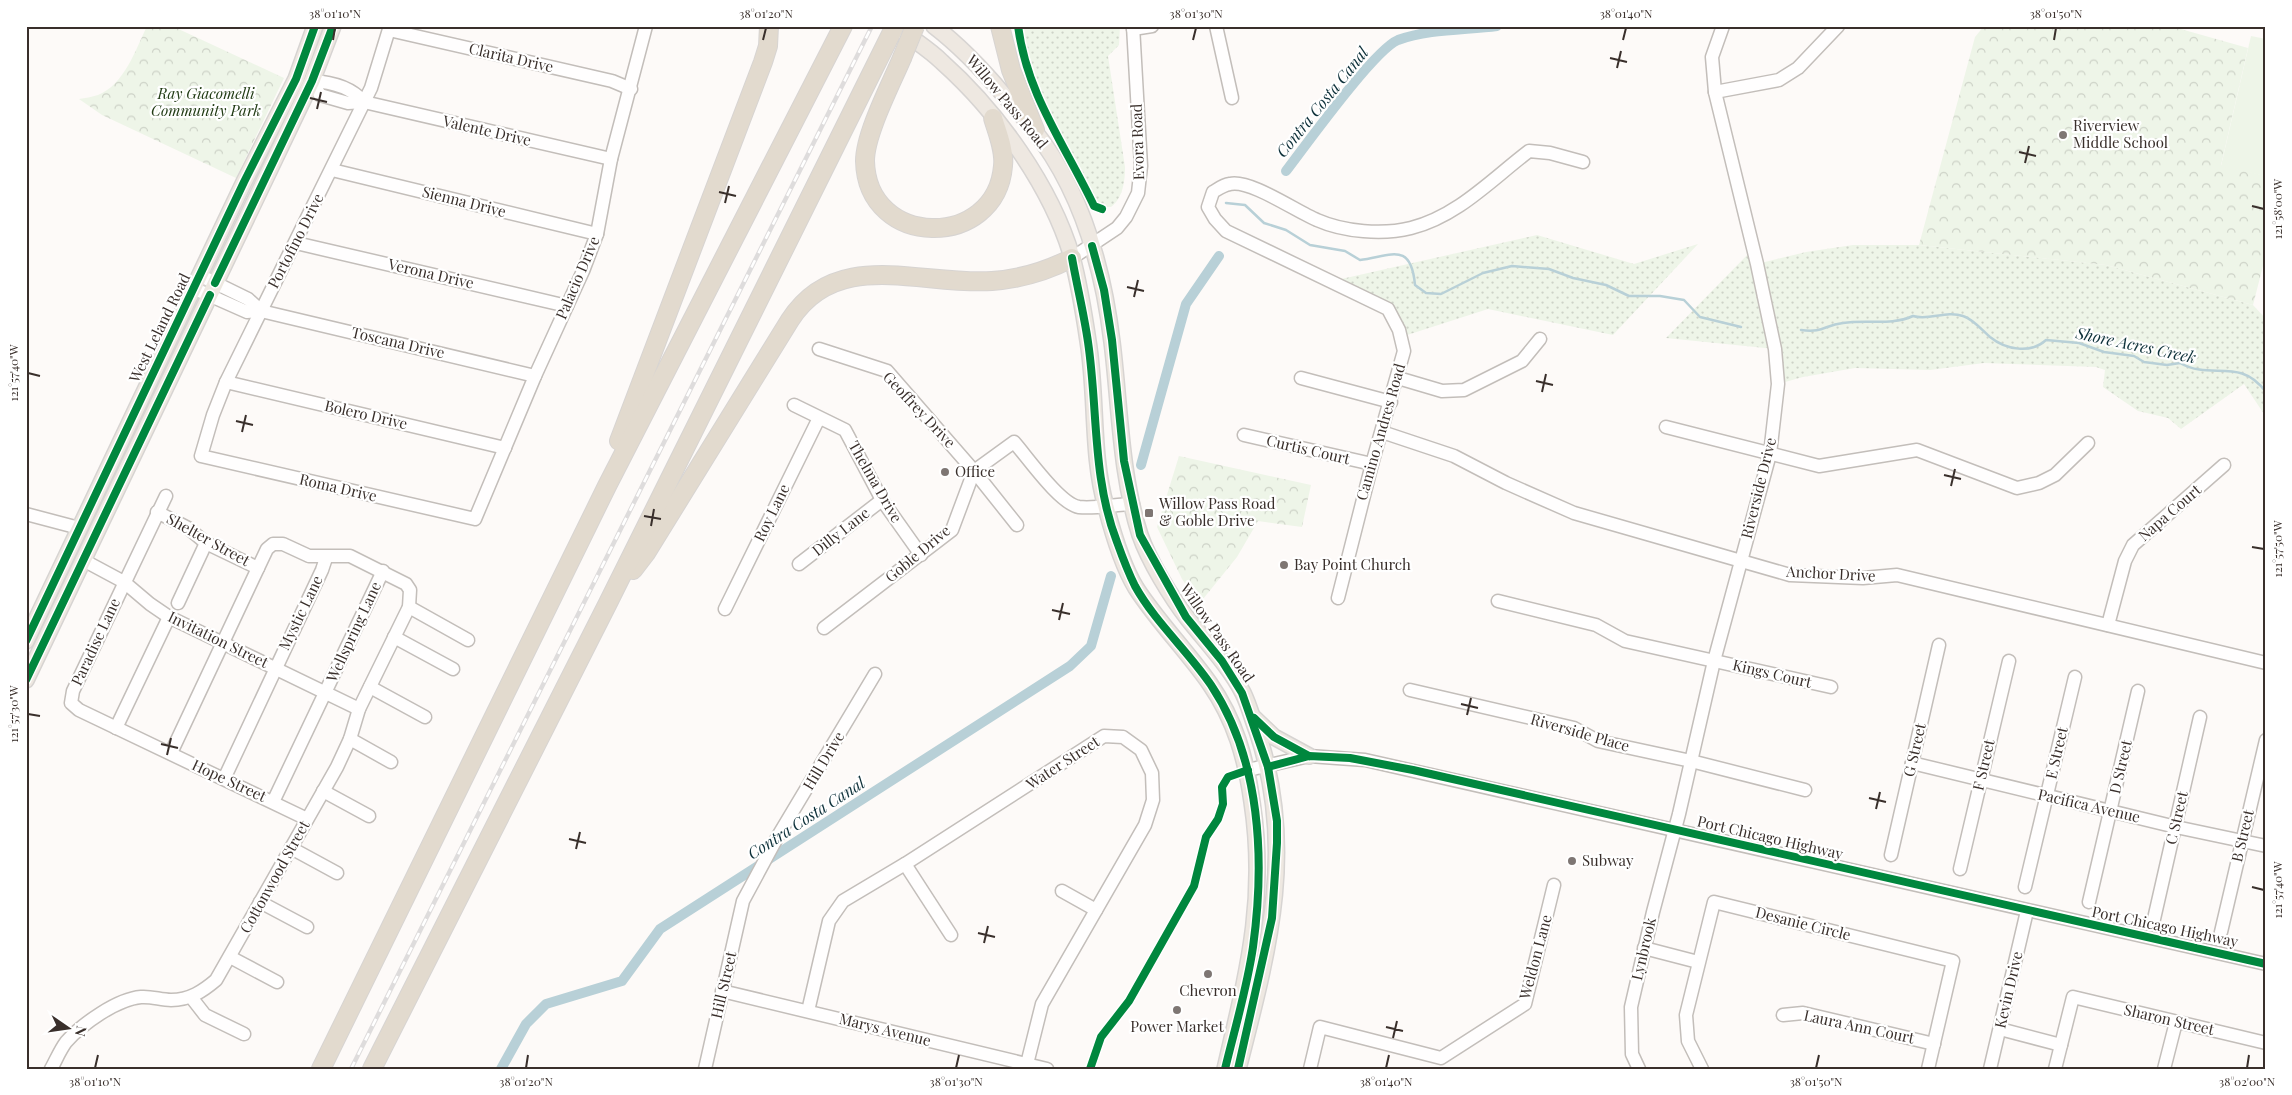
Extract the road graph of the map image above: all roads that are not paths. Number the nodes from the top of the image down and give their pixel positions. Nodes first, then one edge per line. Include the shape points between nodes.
1 (315, 26) edge
2 (323, 26) edge
3 (333, 26) edge
4 (646, 26) edge
5 (769, 26) edge
6 (829, 26) edge
7 (843, 26) edge
8 (896, 26) edge
9 (915, 26) edge
10 (934, 26) edge
11 (1000, 26) edge
12 (1152, 26) edge
13 (1216, 26) edge
14 (1723, 26) edge
15 (1838, 26) edge
16 (390, 28) edge
17 (1133, 28) edge
18 (296, 78) junction
19 (312, 81) junction
20 (631, 90) junction
21 (1715, 92) junction
22 (1232, 98) dead end
23 (364, 102) junction
24 (993, 118) junction
25 (1035, 130) junction
26 (778, 152) junction
27 (611, 159) junction
28 (273, 162) junction
29 (1583, 162) dead end
30 (332, 170) junction
31 (597, 234) junction
32 (296, 243) junction
33 (1092, 246) junction
34 (1072, 258) junction
35 (198, 282) junction
36 (213, 289) junction
37 (567, 306) junction
38 (262, 311) junction
39 (1540, 340) dead end
40 (819, 349) dead end
41 (535, 376) junction
42 (1301, 378) dead end
43 (1398, 378) junction
44 (226, 382) junction
45 (1390, 402) junction
46 (794, 406) dead end
47 (819, 418) junction
48 (1666, 427) dead end
49 (1382, 432) junction
50 (1244, 435) dead end
51 (2088, 443) dead end
52 (505, 448) junction
53 (1770, 454) junction
54 (201, 456) joint
55 (1372, 464) junction
56 (2224, 465) dead end
57 (974, 471) junction
58 (105, 473) junction
59 (607, 486) junction
60 (166, 496) dead end
61 (882, 500) junction
62 (1133, 504) junction
63 (1105, 505) junction
64 (158, 512) junction
65 (26, 514) edge
66 (475, 519) joint
67 (1017, 525) dead end
68 (79, 528) junction
69 (206, 543) junction
70 (921, 555) junction
71 (326, 558) junction
72 (83, 560) junction
73 (1740, 560) junction
74 (799, 564) dead end
75 (258, 568) junction
76 (383, 572) junction
77 (124, 582) junction
78 (410, 590) joint
79 (1338, 598) dead end
80 (1498, 601) dead end
81 (608, 602) junction
82 (178, 603) dead end
83 (409, 607) junction
84 (725, 609) dead end
85 (169, 617) junction
86 (35, 621) junction
87 (2108, 625) junction
88 (824, 628) dead end
89 (394, 637) junction
90 (468, 640) dead end
91 (26, 641) edge
92 (223, 643) junction
93 (1939, 645) dead end
94 (1714, 661) junction
95 (2009, 661) dead end
96 (2266, 663) edge
97 (275, 668) junction
98 (453, 668) dead end
99 (875, 674) dead end
100 (2075, 677) dead end
101 (26, 680) edge
102 (370, 687) junction
103 (1831, 687) dead end
104 (1410, 690) dead end
105 (2138, 691) dead end
106 (326, 693) junction
107 (71, 703) joint
108 (359, 709) junction
109 (1252, 716) junction
110 (426, 717) dead end
111 (2200, 717) dead end
112 (116, 728) junction
113 (350, 739) junction
114 (2266, 740) edge
115 (172, 753) junction
116 (1309, 756) junction
117 (1691, 761) junction
118 (390, 762) dead end
119 (1912, 763) junction
120 (1268, 767) junction
121 (1248, 770) junction
122 (224, 779) junction
123 (1981, 780) junction
124 (1805, 790) dead end
125 (323, 792) junction
126 (2047, 796) junction
127 (273, 802) junction
128 (2111, 810) junction
129 (369, 816) dead end
130 (307, 818) junction
131 (2176, 827) junction
132 (1675, 830) junction
133 (2242, 841) junction
134 (2266, 846) edge
135 (291, 848) junction
136 (1891, 855) dead end
137 (905, 864) junction
138 (1960, 869) dead end
139 (337, 873) dead end
140 (1554, 884) dead end
141 (2025, 887) dead end
142 (1062, 891) dead end
143 (743, 901) joint
144 (260, 902) junction
145 (2090, 902) dead end
146 (1096, 910) junction
147 (2027, 911) junction
148 (2154, 919) dead end
149 (307, 927) dead end
150 (2222, 932) dead end
151 (951, 934) dead end
152 (1644, 948) junction
153 (230, 957) junction
154 (1698, 962) junction
155 (2266, 964) edge
156 (277, 982) dead end
157 (722, 992) junction
158 (191, 997) junction
159 (808, 1011) junction
160 (1783, 1016) dead end
161 (2176, 1022) junction
162 (2000, 1029) junction
163 (244, 1034) dead end
164 (2266, 1043) edge
165 (1934, 1044) junction
166 (2061, 1045) junction
167 (1027, 1064) junction
168 (51, 1069) edge
169 (321, 1069) edge
170 (372, 1069) edge
171 (704, 1069) edge
172 (1048, 1069) edge
173 (1225, 1069) edge
174 (1238, 1069) edge
175 (1310, 1069) edge
176 (1638, 1069) edge
177 (1702, 1069) edge
178 (1928, 1069) edge
179 (1990, 1069) edge
180 (2055, 1069) edge
181 (2164, 1069) edge

1 - 18 main road, West Leland Road
2 - 19 main road via 309,65 308,75
3 - 19 main road, West Leland Road
4 - 20 street, Palacio Drive
5 - 59 highway via 763,62 615,449
6 - 26 highway
7 - 26 highway
8 - 24 main road, Willow Pass Road via 941,61 976,95
8 - 81 highway
9 - 24 highway, bridge via 871,135 865,161 868,182 877,199 906,223 925,228 958,225 974,216 998,185 1003,166
10 - 25 main road, Willow Pass Road via 957,44
11 - 25 highway via 1011,70
12 - 17 street
13 - 22 street
14 - 21 street, Riverside Drive via 1712,57
15 - 21 street via 1798,68 1779,80
16 - 20 street, Clarita Drive via 612,81
16 - 23 street, Portofino Drive
17 - 33 street, Evora Road via 1141,180 1126,217 1117,228
18 - 28 main road via 297,99 275,144
18 - 35 main road, West Leland Road
19 - 23 street, Valente Drive via 320,95 348,103
19 - 28 main road, West Leland Road
20 - 27 street, Palacio Drive
21 - 53 street, Riverside Drive via 1775,349 1778,384
23 - 27 street, Valente Drive
23 - 30 street, Portofino Drive
24 - 34 main road, Willow Pass Road via 1022,154 1046,196
25 - 33 main road, Willow Pass Road via 1071,192
26 - 59 highway
27 - 31 street, Palacio Drive
28 - 36 main road, West Leland Road
29 - 43 street, Camino Andres Road via 1550,153 1529,152 1484,190 1436,218 1411,228 1378,231 1342,228 1318,220 1280,200 1231,183 1213,192 1208,207 1226,231 1388,310 1400,330 1404,351
30 - 31 street, Sienna Drive
30 - 32 street, Portofino Drive
31 - 37 street, Palacio Drive
32 - 37 street, Verona Drive
32 - 38 street, Portofino Drive
33 - 34 street, Evora Road
33 - 62 main road, Willow Pass Road via 1104,290 1112,340 1124,461
34 - 63 main road, Willow Pass Road via 1088,343 1098,468
34 - 81 highway via 1053,267 1009,279 946,280 863,274 832,282 812,293 799,305 646,553
35 - 36 street, Toscana Drive
35 - 58 main road, West Leland Road
36 - 38 street, Toscana Drive via 248,299
36 - 72 main road, West Leland Road
37 - 41 street, Palacio Drive
38 - 41 street, Toscana Drive
38 - 44 street, Portofino Drive
39 - 43 street via 1522,361 1464,390 1442,391
40 - 57 street, Geoffrey Drive via 887,371
41 - 52 street, Palacio Drive
42 - 45 street
43 - 45 street, Camino Andres Road
44 - 52 street, Bolero Drive
44 - 54 street, Portofino Drive
45 - 49 street, Camino Andres Road
46 - 47 street, Thelma Drive
47 - 61 street, Thelma Drive via 845,430
47 - 84 street, Roy Lane
48 - 53 street
49 - 55 street, Camino Andres Road
49 - 73 street, Anchor Drive via 1454,456 1574,513
50 - 55 street, Curtis Court
51 - 53 street via 2055,475 2039,484 2018,488 1917,450 1819,466
52 - 66 street, Palacio Drive
53 - 73 street, Riverside Drive
54 - 66 street, Roma Drive
55 - 79 street, Camino Andres Road
56 - 87 street, Napa Court via 2133,545 2124,561
57 - 63 street via 1014,442 1064,499 1076,506
57 - 67 street, Geoffrey Drive
57 - 70 street, Goble Drive via 952,530
58 - 68 main road, West Leland Road
58 - 72 main road via 101,500 81,543
59 - 169 highway
60 - 64 street, Paradise Lane
61 - 70 street, Thelma Drive
61 - 74 street, Dilly Lane
62 - 63 street
62 - 109 main road, Willow Pass Road via 1140,535 1160,574 1186,616 1222,661
63 - 121 main road, Willow Pass Road via 1135,586 1211,684 1232,722
64 - 69 street, Shelter Street via 188,528
64 - 77 street, Paradise Lane
65 - 68 street
68 - 86 main road, West Leland Road
69 - 75 street, Shelter Street
69 - 82 street
70 - 88 street, Goble Drive
71 - 75 street, Shelter Street via 309,556 283,544 273,544
71 - 76 street, Shelter Street via 350,556
71 - 97 street, Mystic Lane
72 - 77 street, Invitation Street
72 - 86 main road via 68,570 52,603
72 - 101 main road, West Leland Road
73 - 87 street, Anchor Drive via 1790,575 1863,578 1897,575
73 - 94 street, Riverside Drive
75 - 92 street
76 - 78 street, Shelter Street via 406,584
76 - 106 street, Wellspring Lane
77 - 85 street, Invitation Street
77 - 107 street, Paradise Lane via 73,691
78 - 83 street, Cottonwood Street
80 - 94 street, Kings Court via 1596,625 1625,641
81 - 170 highway
83 - 89 street, Cottonwood Street
83 - 90 street
85 - 92 street, Invitation Street
85 - 112 street
86 - 91 main road, West Leland Road
87 - 96 street, Anchor Drive
89 - 98 street
89 - 102 street, Cottonwood Street
92 - 97 street, Invitation Street
92 - 115 street
93 - 119 street, G Street
94 - 103 street, Kings Court
94 - 117 street, Riverside Drive
95 - 123 street, F Street
97 - 106 street, Invitation Street
97 - 122 street, Mystic Lane
99 - 143 street, Hill Drive
100 - 126 street, E Street
102 - 108 street, Cottonwood Street
102 - 110 street
104 - 117 street, Riverside Place via 1574,728 1598,741
105 - 128 street, D Street
106 - 108 street, Invitation Street
106 - 127 street, Wellspring Lane
107 - 112 street, Hope Street via 78,710
108 - 113 street, Cottonwood Street
109 - 116 main road via 1274,737
109 - 120 main road, Willow Pass Road
111 - 131 street, C Street
112 - 115 street, Hope Street
113 - 118 street
113 - 125 street, Cottonwood Street
114 - 133 street, B Street
115 - 122 street, Hope Street
116 - 120 street, Port Chicago Highway
116 - 132 street, Port Chicago Highway via 1350,758 1404,768
117 - 124 street, Riverside Place
117 - 132 street, Riverside Drive
119 - 123 street, Pacifica Avenue
119 - 136 street, G Street
120 - 121 street, Port Chicago Highway
120 - 174 main road, Willow Pass Road via 1277,821 1272,918
121 - 173 main road, Willow Pass Road via 1256,825 1259,883 1252,950
122 - 127 street, Hope Street
123 - 126 street, Pacifica Avenue
123 - 138 street, F Street
125 - 129 street
125 - 130 street, Cottonwood Street
126 - 128 street, Pacifica Avenue
126 - 141 street, E Street
127 - 130 street, Hope Street
128 - 131 street, Pacifica Avenue
128 - 145 street, D Street
130 - 135 street, Cottonwood Street
131 - 133 street, Pacifica Avenue
131 - 148 street, C Street
132 - 147 street, Port Chicago Highway
132 - 152 street, Lynbrook
133 - 134 street, Pacifica Avenue
133 - 150 street, B Street
135 - 139 street
135 - 144 street, Cottonwood Street
137 - 146 street, Water Street via 1104,736 1123,736 1140,750 1152,772 1153,800 1145,825
137 - 151 street
137 - 159 street, Water Street via 843,901 829,921
140 - 175 street, Weldon Lane via 1525,1004 1441,1058 1320,1027
142 - 146 street
143 - 157 street, Hill Street
144 - 149 street
144 - 153 street, Cottonwood Street
146 - 167 street, Water Street via 1042,1004
147 - 155 street, Port Chicago Highway
147 - 162 street, Kevin Drive
152 - 154 street
152 - 176 street, Lynbrook via 1631,1007 1632,1054
153 - 156 street
153 - 158 street, Cottonwood Street via 216,980
154 - 165 street, Desanie Circle via 1714,902 1953,961
154 - 177 street, Desanie Circle via 1686,1016 1688,1041
157 - 159 street, Marys Avenue
157 - 171 street, Hill Street
158 - 163 street via 204,1015
158 - 168 street, Cottonwood Street via 172,1000 140,997 112,1007 78,1029
159 - 167 street, Marys Avenue
160 - 165 street, Laura Ann Court via 1803,1013
161 - 164 street, Sharon Street
161 - 166 street, Sharon Street via 2072,997
161 - 181 street
162 - 166 street
162 - 179 street, Kevin Drive
165 - 178 street, Desanie Circle
166 - 180 street
167 - 172 street, Marys Avenue

